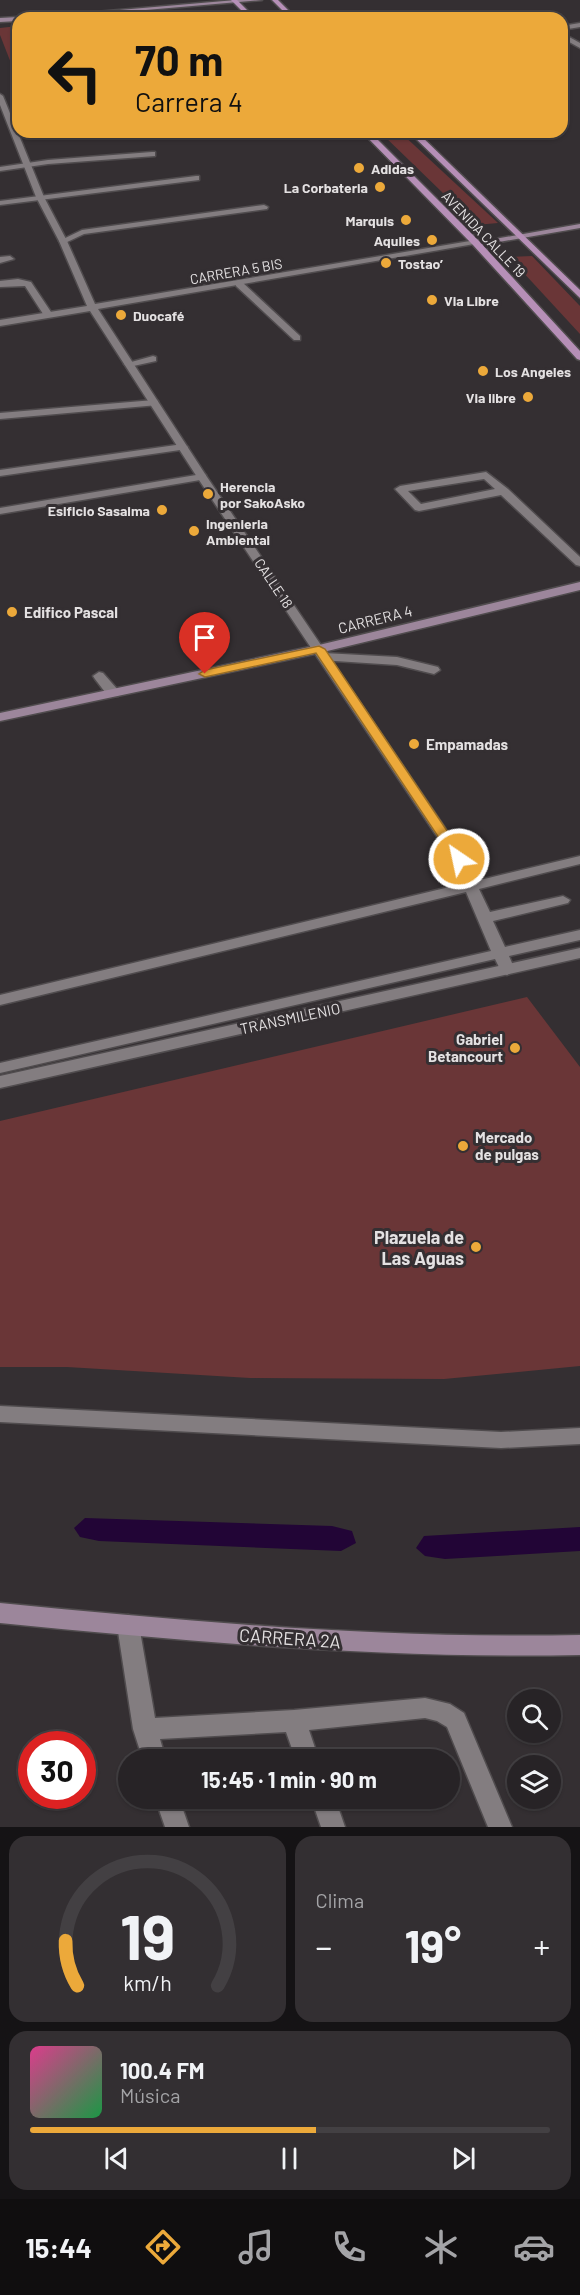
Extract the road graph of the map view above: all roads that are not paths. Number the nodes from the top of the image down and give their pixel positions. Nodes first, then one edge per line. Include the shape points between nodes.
1 (259, 0) edge
2 (275, 0) edge
3 (235, 1) edge
4 (102, 12) edge
5 (246, 12) edge
6 (287, 12) edge
7 (0, 96) edge
8 (3, 110) edge
9 (12, 130) edge
10 (16, 138) edge
11 (372, 138) edge
12 (419, 138) edge
13 (152, 154) dead end
14 (28, 164) junction
15 (0, 169) edge
16 (196, 178) dead end
17 (40, 197) junction
18 (0, 203) edge
19 (264, 207) dead end
20 (580, 226) edge
21 (522, 236) junction
22 (63, 241) junction
23 (476, 243) junction
24 (0, 284) edge
25 (239, 284) junction
26 (580, 295) edge
27 (92, 307) junction
28 (48, 315) junction
29 (0, 324) edge
30 (297, 338) dead end
31 (580, 357) edge
32 (153, 359) dead end
33 (129, 364) junction
34 (154, 403) junction
35 (0, 416) edge
36 (183, 447) junction
37 (0, 473) edge
38 (202, 477) junction
39 (504, 491) junction
40 (0, 511) edge
41 (580, 563) edge
42 (580, 586) edge
43 (322, 653) junction
44 (434, 670) dead end
45 (99, 676) dead end
46 (113, 693) junction
47 (0, 717) edge
48 (580, 860) edge
49 (471, 886) junction
50 (563, 900) dead end
51 (485, 918) junction
52 (580, 935) edge
53 (580, 953) edge
54 (504, 962) junction
55 (0, 1000) edge
56 (0, 1068) edge
57 (0, 1082) edge
58 (0, 1414) edge
59 (580, 1436) edge
60 (0, 1613) edge
61 (128, 1624) junction
62 (580, 1645) edge
63 (294, 1721) junction
64 (145, 1729) junction
65 (151, 1749) edge
66 (304, 1749) edge
67 (171, 1809) edge
68 (327, 1809) edge
69 (177, 1827) edge
70 (333, 1827) edge
71 (500, 1827) edge

1 - 3 street
2 - 6 main road
3 - 4 street
3 - 5 main road
7 - 8 street, CALLE 18
8 - 9 street, CALLE 18
10 - 14 street, CALLE 18
11 - 23 main road, AVENIDA CALLE 19
12 - 21 main road, AVENIDA CALLE 19
13 - 14 street
14 - 15 street
14 - 17 street, CALLE 18
16 - 17 street
17 - 18 street
17 - 22 street, CALLE 18
19 - 22 street via 82,232
20 - 21 street
21 - 23 street
21 - 26 main road, AVENIDA CALLE 19
22 - 27 street, CALLE 18
23 - 25 street, CARRERA 5 BIS
23 - 31 main road, AVENIDA CALLE 19
24 - 28 street via 28,284
25 - 27 street, CARRERA 5 BIS
25 - 30 street
27 - 28 street, CARRERA 5 BIS
27 - 33 street, CALLE 18
28 - 29 street, CARRERA 5 BIS
32 - 33 street
33 - 34 street, CALLE 18
34 - 35 street
34 - 36 street, CALLE 18
36 - 37 street
36 - 38 street, CALLE 18
38 - 40 street
38 - 43 street, CALLE 18
39 - 39 street via 419,508 400,489 486,475
39 - 41 street
42 - 43 street, CARRERA 4
43 - 44 street via 397,661
43 - 46 street, CARRERA 4
43 - 49 street, CALLE 18 via 459,859
45 - 46 street
46 - 47 street, CARRERA 4
48 - 49 street
49 - 51 street, CALLE 18
49 - 55 street
50 - 51 street
51 - 54 street, CALLE 18
52 - 54 street
53 - 54 street, TRANSMILENIO
54 - 56 street
54 - 57 street, TRANSMILENIO
58 - 59 street via 501,1440
60 - 61 street, CARRERA 2A
61 - 62 street, CARRERA 2A via 393,1645
61 - 64 street
63 - 64 street
63 - 66 street
63 - 71 street via 425,1708 442,1711 456,1720
64 - 65 street
67 - 69 street
68 - 70 street

